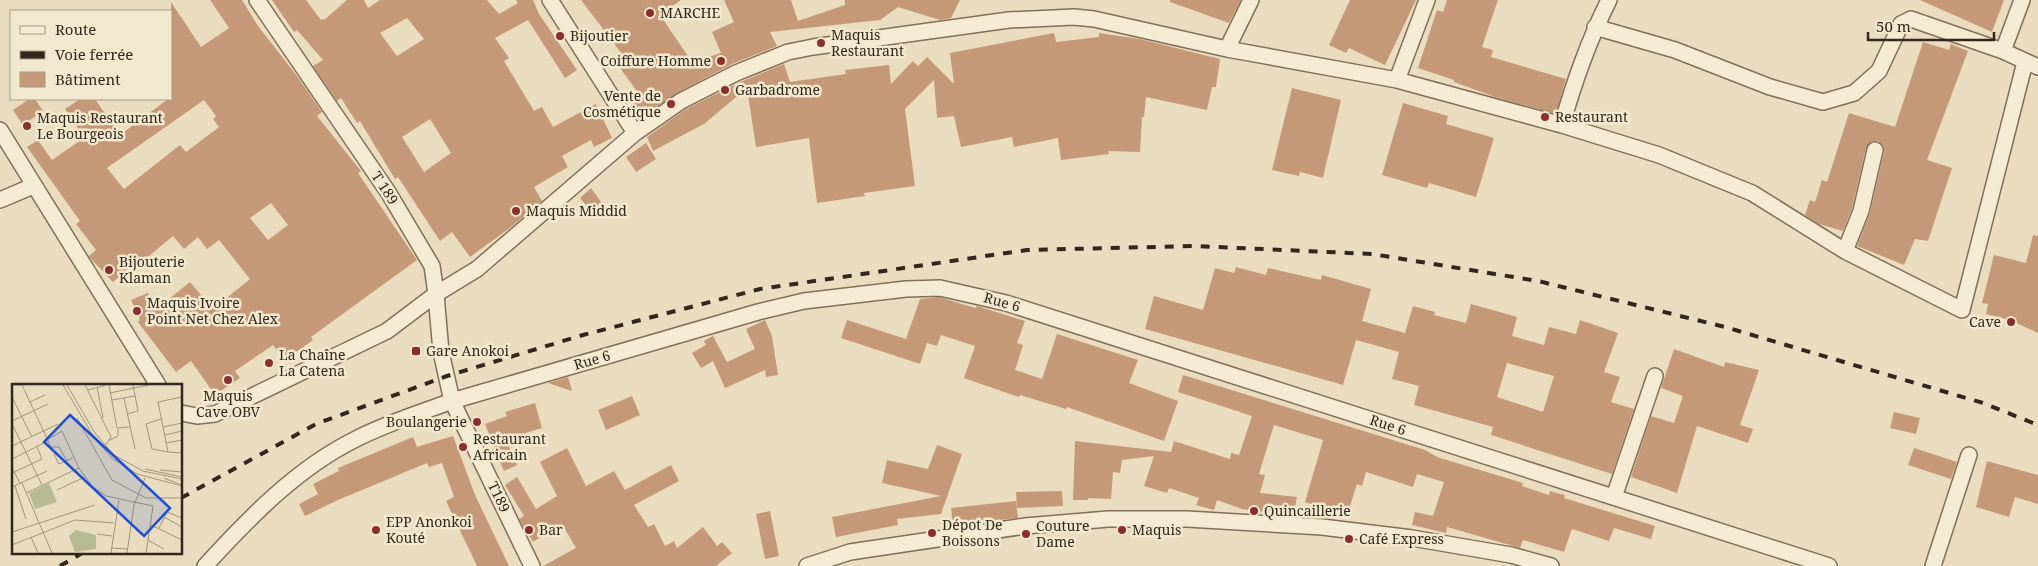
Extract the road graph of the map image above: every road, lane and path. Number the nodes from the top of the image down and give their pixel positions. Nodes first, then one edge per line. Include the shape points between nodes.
1 (257, 0) edge
2 (550, 0) edge
3 (1251, 0) edge
4 (1427, 0) edge
5 (1609, 0) edge
6 (2022, 0) edge
7 (1595, 27) junction
8 (1227, 49) junction
9 (2003, 51) junction
10 (2031, 64) edge
11 (1397, 80) junction
12 (1562, 125) junction
13 (0, 130) edge
14 (635, 133) junction
15 (1875, 150) dead end
16 (32, 186) junction
17 (0, 200) edge
18 (1845, 251) junction
19 (436, 294) junction
20 (1656, 376) dead end
21 (157, 384) edge
22 (452, 401) junction
23 (182, 413) edge
24 (1969, 455) dead end
25 (1614, 497) junction
26 (204, 566) edge
27 (532, 566) edge
28 (807, 566) edge
29 (1551, 566) edge
30 (1829, 566) edge
31 (1933, 566) edge

1 - 19 street, T 189 via 414,234 432,266
2 - 14 street
3 - 8 street
4 - 11 street
5 - 7 street
6 - 9 street
7 - 9 street via 1675,50 1770,87 1822,102 1854,93 1879,71 1901,24 1911,18
7 - 12 street via 1574,81
8 - 11 street
8 - 14 street via 1074,17 1010,20 813,47 788,52 736,73 680,101
9 - 10 street
10 - 18 street via 1962,310
11 - 12 street
12 - 18 street via 1706,172 1783,210
13 - 16 street
14 - 19 street via 477,269
15 - 18 street via 1861,211
16 - 17 street
16 - 21 street
19 - 22 street, T 189 via 440,352
19 - 23 street via 388,332 215,414
20 - 25 street
22 - 25 street, Rue 6 via 749,314 804,301 940,288 1006,303
22 - 26 street, Rue 6 via 356,439 308,468 238,529
22 - 27 street, T189
24 - 31 street
25 - 30 street, Rue 6
28 - 29 street via 850,552 1025,526 1108,518 1322,527 1412,538 1511,555

